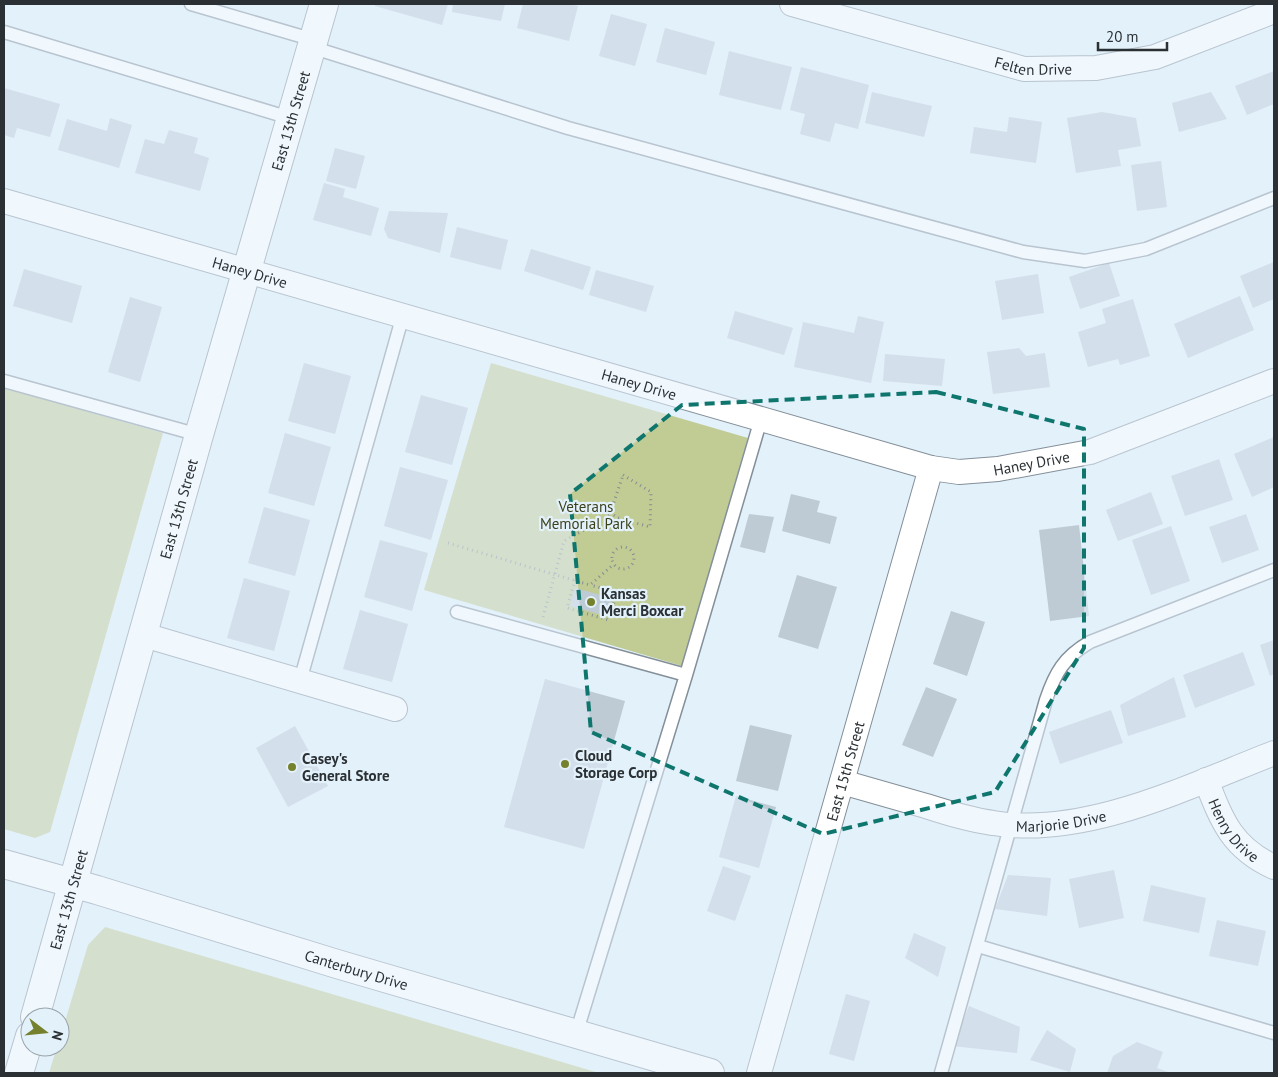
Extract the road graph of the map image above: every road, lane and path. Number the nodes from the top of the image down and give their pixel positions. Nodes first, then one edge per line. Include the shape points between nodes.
1 (191, 4) edge
2 (324, 4) edge
3 (792, 4) edge
4 (1274, 11) edge
5 (4, 32) edge
6 (312, 44) junction
7 (290, 118) junction
8 (1274, 198) edge
9 (4, 201) edge
10 (247, 270) junction
11 (403, 316) junction
12 (4, 381) edge
13 (1274, 381) edge
14 (761, 419) junction
15 (199, 435) junction
16 (931, 468) junction
17 (612, 514) junction
18 (448, 543) dead end
19 (614, 564) junction
20 (1274, 570) edge
21 (555, 574) junction
22 (576, 580) junction
23 (590, 584) junction
24 (457, 612) dead end
25 (538, 634) junction
26 (144, 635) junction
27 (686, 675) junction
28 (300, 681) junction
29 (395, 709) dead end
30 (1274, 753) edge
31 (1206, 780) junction
32 (842, 782) junction
33 (1011, 825) junction
34 (4, 864) edge
35 (1274, 867) edge
36 (74, 884) junction
37 (978, 946) junction
38 (38, 1007) edge
39 (1274, 1033) edge
40 (576, 1034) junction
41 (24, 1057) edge
42 (19, 1073) edge
43 (710, 1073) edge
44 (759, 1073) edge
45 (941, 1073) edge

1 - 6 lane
2 - 6 street, East 13th Street
3 - 4 street, Felten Drive via 1024,69 1096,68 1155,57
5 - 7 lane
6 - 7 street, East 13th Street
6 - 8 lane via 568,128 1023,252 1084,261 1137,250
7 - 10 street, East 13th Street
9 - 10 street, Haney Drive
10 - 11 street, Haney Drive
10 - 15 street, East 13th Street
11 - 14 street, Haney Drive
11 - 28 lane
12 - 15 lane
13 - 16 street, Haney Drive via 1090,452 998,469 959,472
14 - 16 street, Haney Drive
14 - 27 lane
15 - 26 street, East 13th Street
16 - 32 street, East 15th Street
17 - 17 path via 650,527 651,492 623,475
17 - 21 path via 564,541
18 - 21 path
19 - 19 path via 614,551 621,547 631,550 634,560 630,567 623,569
19 - 23 path
20 - 33 lane via 1090,642 1065,660 1048,692
21 - 22 path
21 - 25 path
22 - 23 path
22 - 23 path via 567,608 609,620 617,592
24 - 25 lane
25 - 27 lane
26 - 28 street
26 - 36 street, East 13th Street
27 - 40 lane
28 - 29 street
30 - 31 street, Marjorie Drive
31 - 33 street, Marjorie Drive via 1130,809 1092,818
31 - 35 street, Henry Drive via 1231,836 1248,852
32 - 33 street, Marjorie Drive via 970,818
32 - 44 street, East 15th Street
33 - 37 lane
34 - 36 street, Canterbury Drive
36 - 38 street, East 13th Street
36 - 40 street, Canterbury Drive
37 - 39 lane
37 - 45 lane
40 - 43 street, Canterbury Drive
41 - 42 street

